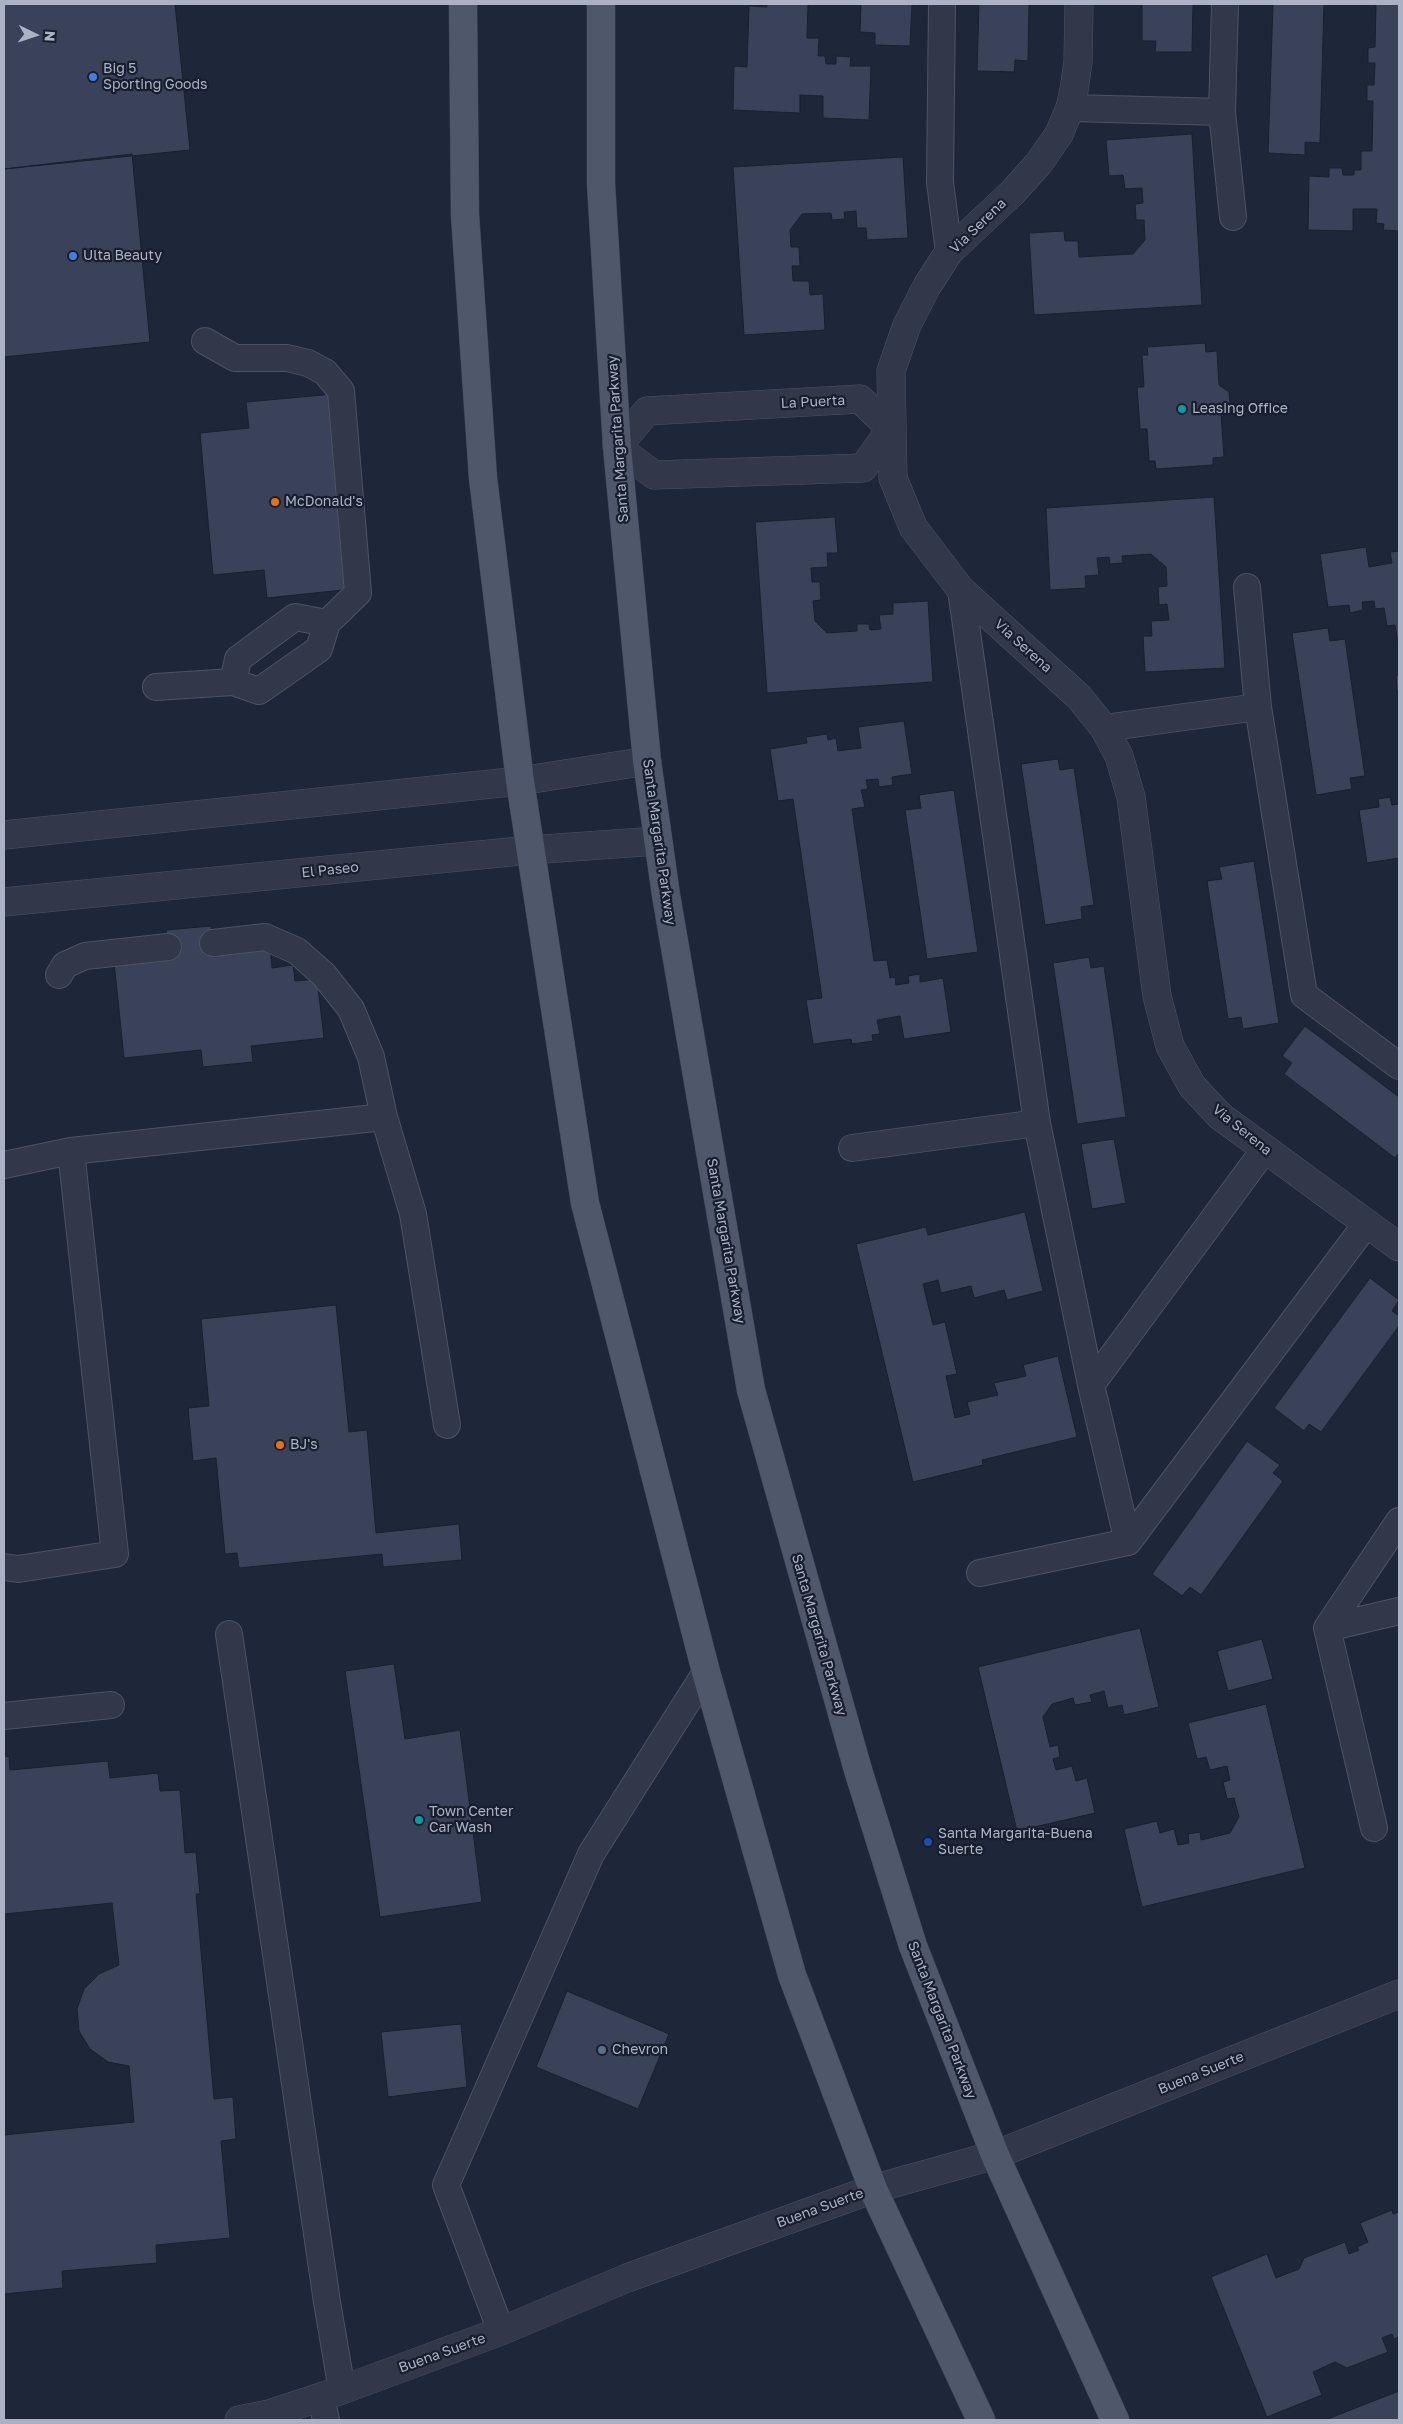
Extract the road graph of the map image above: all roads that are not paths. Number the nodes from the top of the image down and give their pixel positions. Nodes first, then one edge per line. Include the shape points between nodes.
1 (463, 4) edge
2 (601, 4) edge
3 (942, 4) edge
4 (1079, 4) edge
5 (1225, 4) edge
6 (1070, 108) junction
7 (1222, 112) junction
8 (1233, 217) dead end
9 (949, 252) junction
10 (205, 341) dead end
11 (891, 429) junction
12 (617, 447) junction
13 (1247, 587) dead end
14 (961, 590) junction
15 (327, 623) junction
16 (233, 682) junction
17 (156, 687) dead end
18 (1258, 707) junction
19 (1104, 728) junction
20 (647, 761) junction
21 (520, 781) junction
22 (4, 835) edge
23 (657, 841) junction
24 (530, 850) junction
25 (4, 902) edge
26 (213, 942) dead end
27 (168, 947) dead end
28 (59, 975) dead end
29 (1399, 1066) edge
30 (384, 1117) junction
31 (1037, 1123) junction
32 (852, 1148) dead end
33 (1265, 1149) junction
34 (71, 1151) junction
35 (4, 1165) edge
36 (1368, 1223) junction
37 (1399, 1247) edge
38 (1091, 1384) junction
39 (447, 1425) dead end
40 (1399, 1521) edge
41 (1128, 1542) junction
42 (4, 1567) edge
43 (980, 1573) dead end
44 (1399, 1612) edge
45 (1328, 1628) junction
46 (229, 1634) dead end
47 (706, 1672) junction
48 (111, 1705) dead end
49 (4, 1716) edge
50 (1374, 1828) dead end
51 (1399, 1994) edge
52 (994, 2155) junction
53 (873, 2189) junction
54 (502, 2331) junction
55 (330, 2403) edge
56 (269, 2417) edge
57 (239, 2420) edge
58 (981, 2420) edge
59 (1115, 2420) edge

1 - 21 main road via 465,215 483,478
2 - 12 main road, Santa Margarita Parkway via 601,184
3 - 9 lane via 940,182
4 - 6 street, Via Serena via 1078,62
5 - 7 lane
6 - 7 lane
6 - 9 street, Via Serena via 1059,134 1038,163 1013,192
7 - 8 lane
9 - 11 street, Via Serena via 907,325 891,371
10 - 15 lane via 235,358 287,358 308,363 325,372 341,391 358,594
11 - 12 street, La Puerta via 860,399 647,411
11 - 12 street via 863,468 654,475
11 - 14 street, Via Serena via 893,478 913,528
12 - 20 main road, Santa Margarita Parkway
13 - 18 lane
14 - 19 street, Via Serena via 1079,697
14 - 31 lane
15 - 16 lane via 294,617 238,659
15 - 16 lane via 319,649 258,691
16 - 17 lane
18 - 19 lane
18 - 29 lane via 1304,995
19 - 33 street, Via Serena via 1120,756 1131,797 1157,996 1170,1046 1192,1086 1220,1116
20 - 21 street
20 - 23 main road, Santa Margarita Parkway
21 - 22 street
21 - 24 main road
23 - 24 street, El Paseo
23 - 52 main road, Santa Margarita Parkway via 751,1390 858,1770 913,1946
24 - 25 street, El Paseo
24 - 47 main road via 585,1203
26 - 30 lane via 265,937 297,952 324,975 351,1009 371,1057
27 - 28 lane via 85,956 65,965
30 - 34 lane
30 - 39 lane via 412,1214
31 - 32 lane
31 - 38 lane
33 - 36 street, Via Serena
33 - 38 lane
34 - 35 lane
34 - 42 lane via 115,1554 18,1569
36 - 37 street, Via Serena
36 - 41 lane
38 - 41 lane
40 - 45 lane
41 - 43 lane
44 - 45 lane
45 - 50 lane
46 - 55 lane via 316,2228
47 - 53 main road via 792,1975
47 - 54 lane via 591,1854 446,2185
48 - 49 lane
51 - 52 street, Buena Suerte
52 - 53 street, Buena Suerte
52 - 59 main road, Santa Margarita Parkway
53 - 54 street, Buena Suerte via 627,2278
53 - 58 main road
54 - 55 street, Buena Suerte
55 - 56 street, Buena Suerte
56 - 57 street, Buena Suerte

